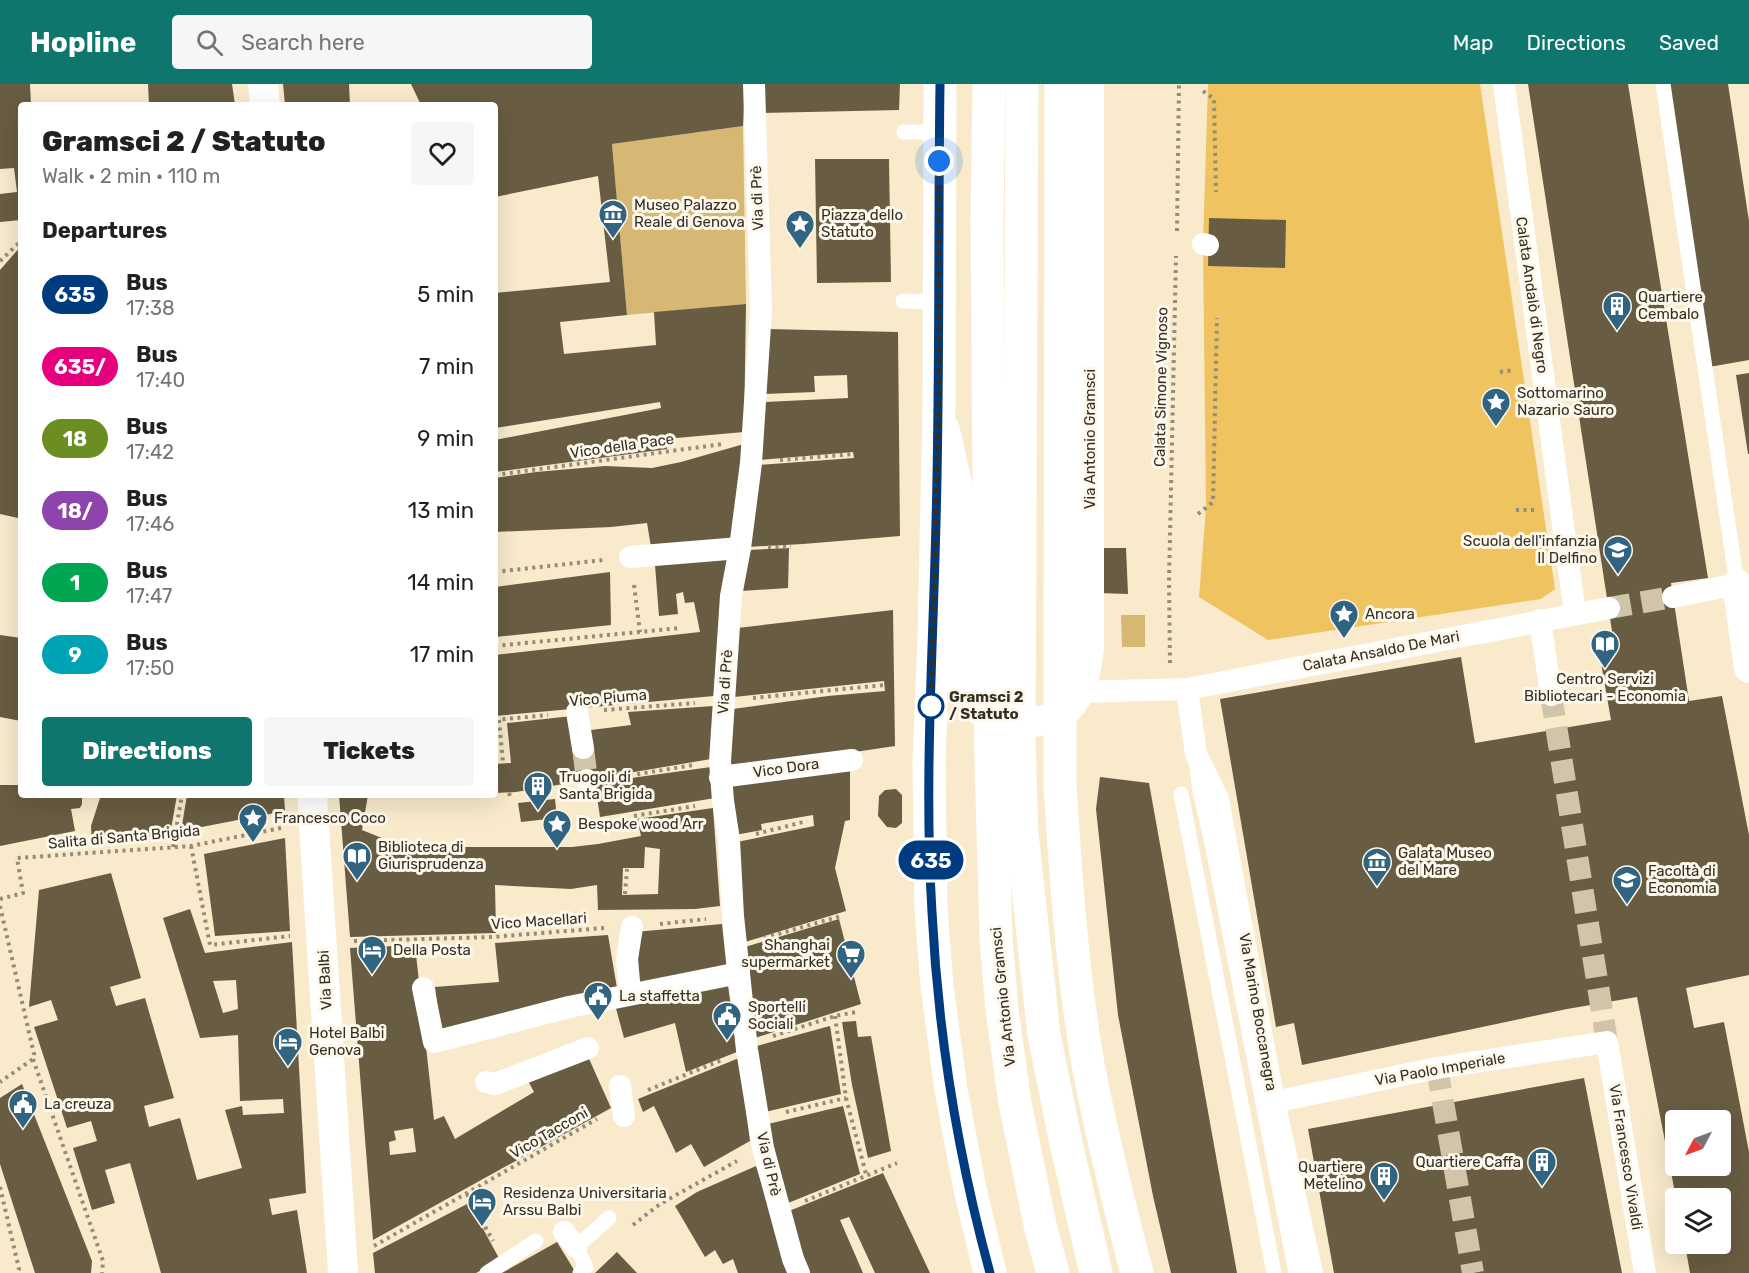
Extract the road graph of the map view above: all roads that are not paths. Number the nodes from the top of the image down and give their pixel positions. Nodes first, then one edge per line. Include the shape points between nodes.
1 (263, 84) edge
2 (754, 84) edge
3 (940, 84) edge
4 (989, 84) edge
5 (1022, 84) edge
6 (1061, 84) edge
7 (1089, 84) edge
8 (1504, 84) edge
9 (1664, 84) edge
10 (265, 102) edge
11 (904, 132) dead end
12 (939, 132) junction
13 (903, 301) dead end
14 (939, 303) junction
15 (939, 404) junction
16 (740, 548) junction
17 (630, 557) road end
18 (1737, 584) junction
19 (1673, 597) tunnel mouth
20 (1608, 608) tunnel mouth
21 (1575, 614) junction
22 (1540, 620) junction
23 (1749, 668) edge
24 (1179, 690) junction
25 (1079, 692) junction
26 (1551, 695) tunnel mouth
27 (577, 712) road end
28 (991, 716) junction
29 (583, 748) tunnel mouth
30 (1196, 754) junction
31 (852, 760) dead end
32 (720, 769) junction
33 (1181, 794) dead end
34 (312, 798) edge
35 (632, 927) road end
36 (739, 973) junction
37 (423, 988) dead end
38 (630, 993) junction
39 (1607, 1042) joint
40 (588, 1048) dead end
41 (486, 1082) dead end
42 (630, 1091) road end
43 (1274, 1102) junction
44 (624, 1116) dead end
45 (609, 1218) dead end
46 (536, 1241) dead end
47 (343, 1273) edge
48 (487, 1273) edge
49 (580, 1273) edge
50 (799, 1273) edge
51 (990, 1273) edge
52 (1053, 1273) edge
53 (1096, 1273) edge
54 (1137, 1273) edge
55 (1274, 1273) edge
56 (1296, 1273) edge
57 (1312, 1273) edge
58 (1645, 1273) edge

1 - 10 street
2 - 16 street, Via di Prè via 761,310 752,452
3 - 12 main road, Via Antonio Gramsci
4 - 28 main road, Via Antonio Gramsci
5 - 53 main road via 1022,834 1044,1035
6 - 54 main road via 1060,786 1065,865 1088,1063
7 - 25 street, Via Antonio Gramsci via 1089,649
8 - 21 street, Calata Andalò di Negro
9 - 18 lane
11 - 12 lane
12 - 14 main road, Via Antonio Gramsci
13 - 14 lane
14 - 15 main road, Via Antonio Gramsci
15 - 28 street, Via Antonio Gramsci via 964,515 960,682 974,705
15 - 51 main road, Via Antonio Gramsci via 929,749 931,909 951,1090
16 - 17 street
16 - 32 street, Via di Prè via 731,596
18 - 19 street
18 - 23 street
20 - 21 street, Calata Ansaldo De Mari
21 - 22 street, Calata Ansaldo De Mari
22 - 24 street, Calata Ansaldo De Mari
22 - 26 street
24 - 25 street, Calata Ansaldo De Mari
24 - 30 street, Via Marino Boccanegra
25 - 28 street, Via Antonio Gramsci via 1068,708 1042,721
27 - 29 street
28 - 52 main road, Via Antonio Gramsci via 996,938 1002,1010 1015,1103
30 - 43 street, Via Marino Boccanegra via 1218,799
30 - 56 lane via 1200,791
31 - 32 street, Vico Dora
32 - 36 street, Via di Prè
33 - 55 lane
34 - 47 street, Via Balbi
35 - 38 street via 627,959
36 - 38 street
36 - 50 street, Via di Prè via 763,1148
37 - 38 street via 434,1042
39 - 43 street, Via Paolo Imperiale via 1437,1068
39 - 58 street, Via Francesco Vivaldi
40 - 41 street via 495,1084
42 - 44 street
43 - 57 street, Via Marino Boccanegra
45 - 49 lane via 570,1239 586,1267
46 - 48 lane

